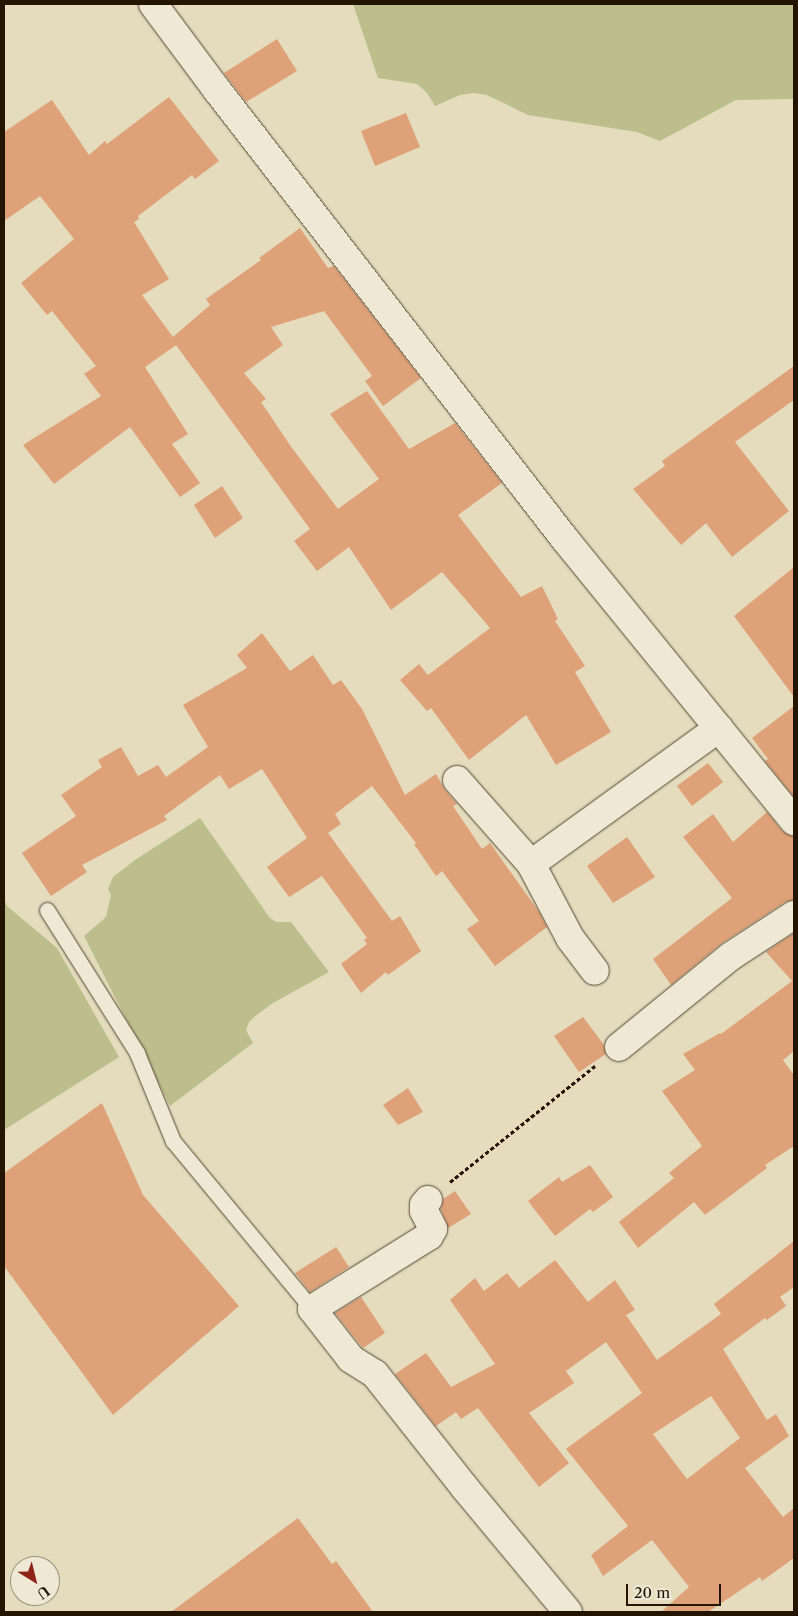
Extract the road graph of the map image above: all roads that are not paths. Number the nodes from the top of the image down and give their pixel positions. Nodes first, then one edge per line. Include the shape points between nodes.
1 (153, 4) edge
2 (719, 728) junction
3 (457, 780) dead end
4 (794, 821) edge
5 (531, 864) junction
6 (47, 910) dead end
7 (794, 915) edge
8 (595, 971) dead end
9 (619, 1047) road end
10 (428, 1200) road end
11 (312, 1309) junction
12 (568, 1612) edge

1 - 2 street via 564,538
2 - 4 street
2 - 5 street
3 - 5 street
5 - 8 street via 570,938
6 - 11 lane via 137,1053 173,1141
7 - 9 street via 731,956
10 - 11 street via 424,1211 433,1229 430,1236
11 - 12 street via 351,1359 375,1374

